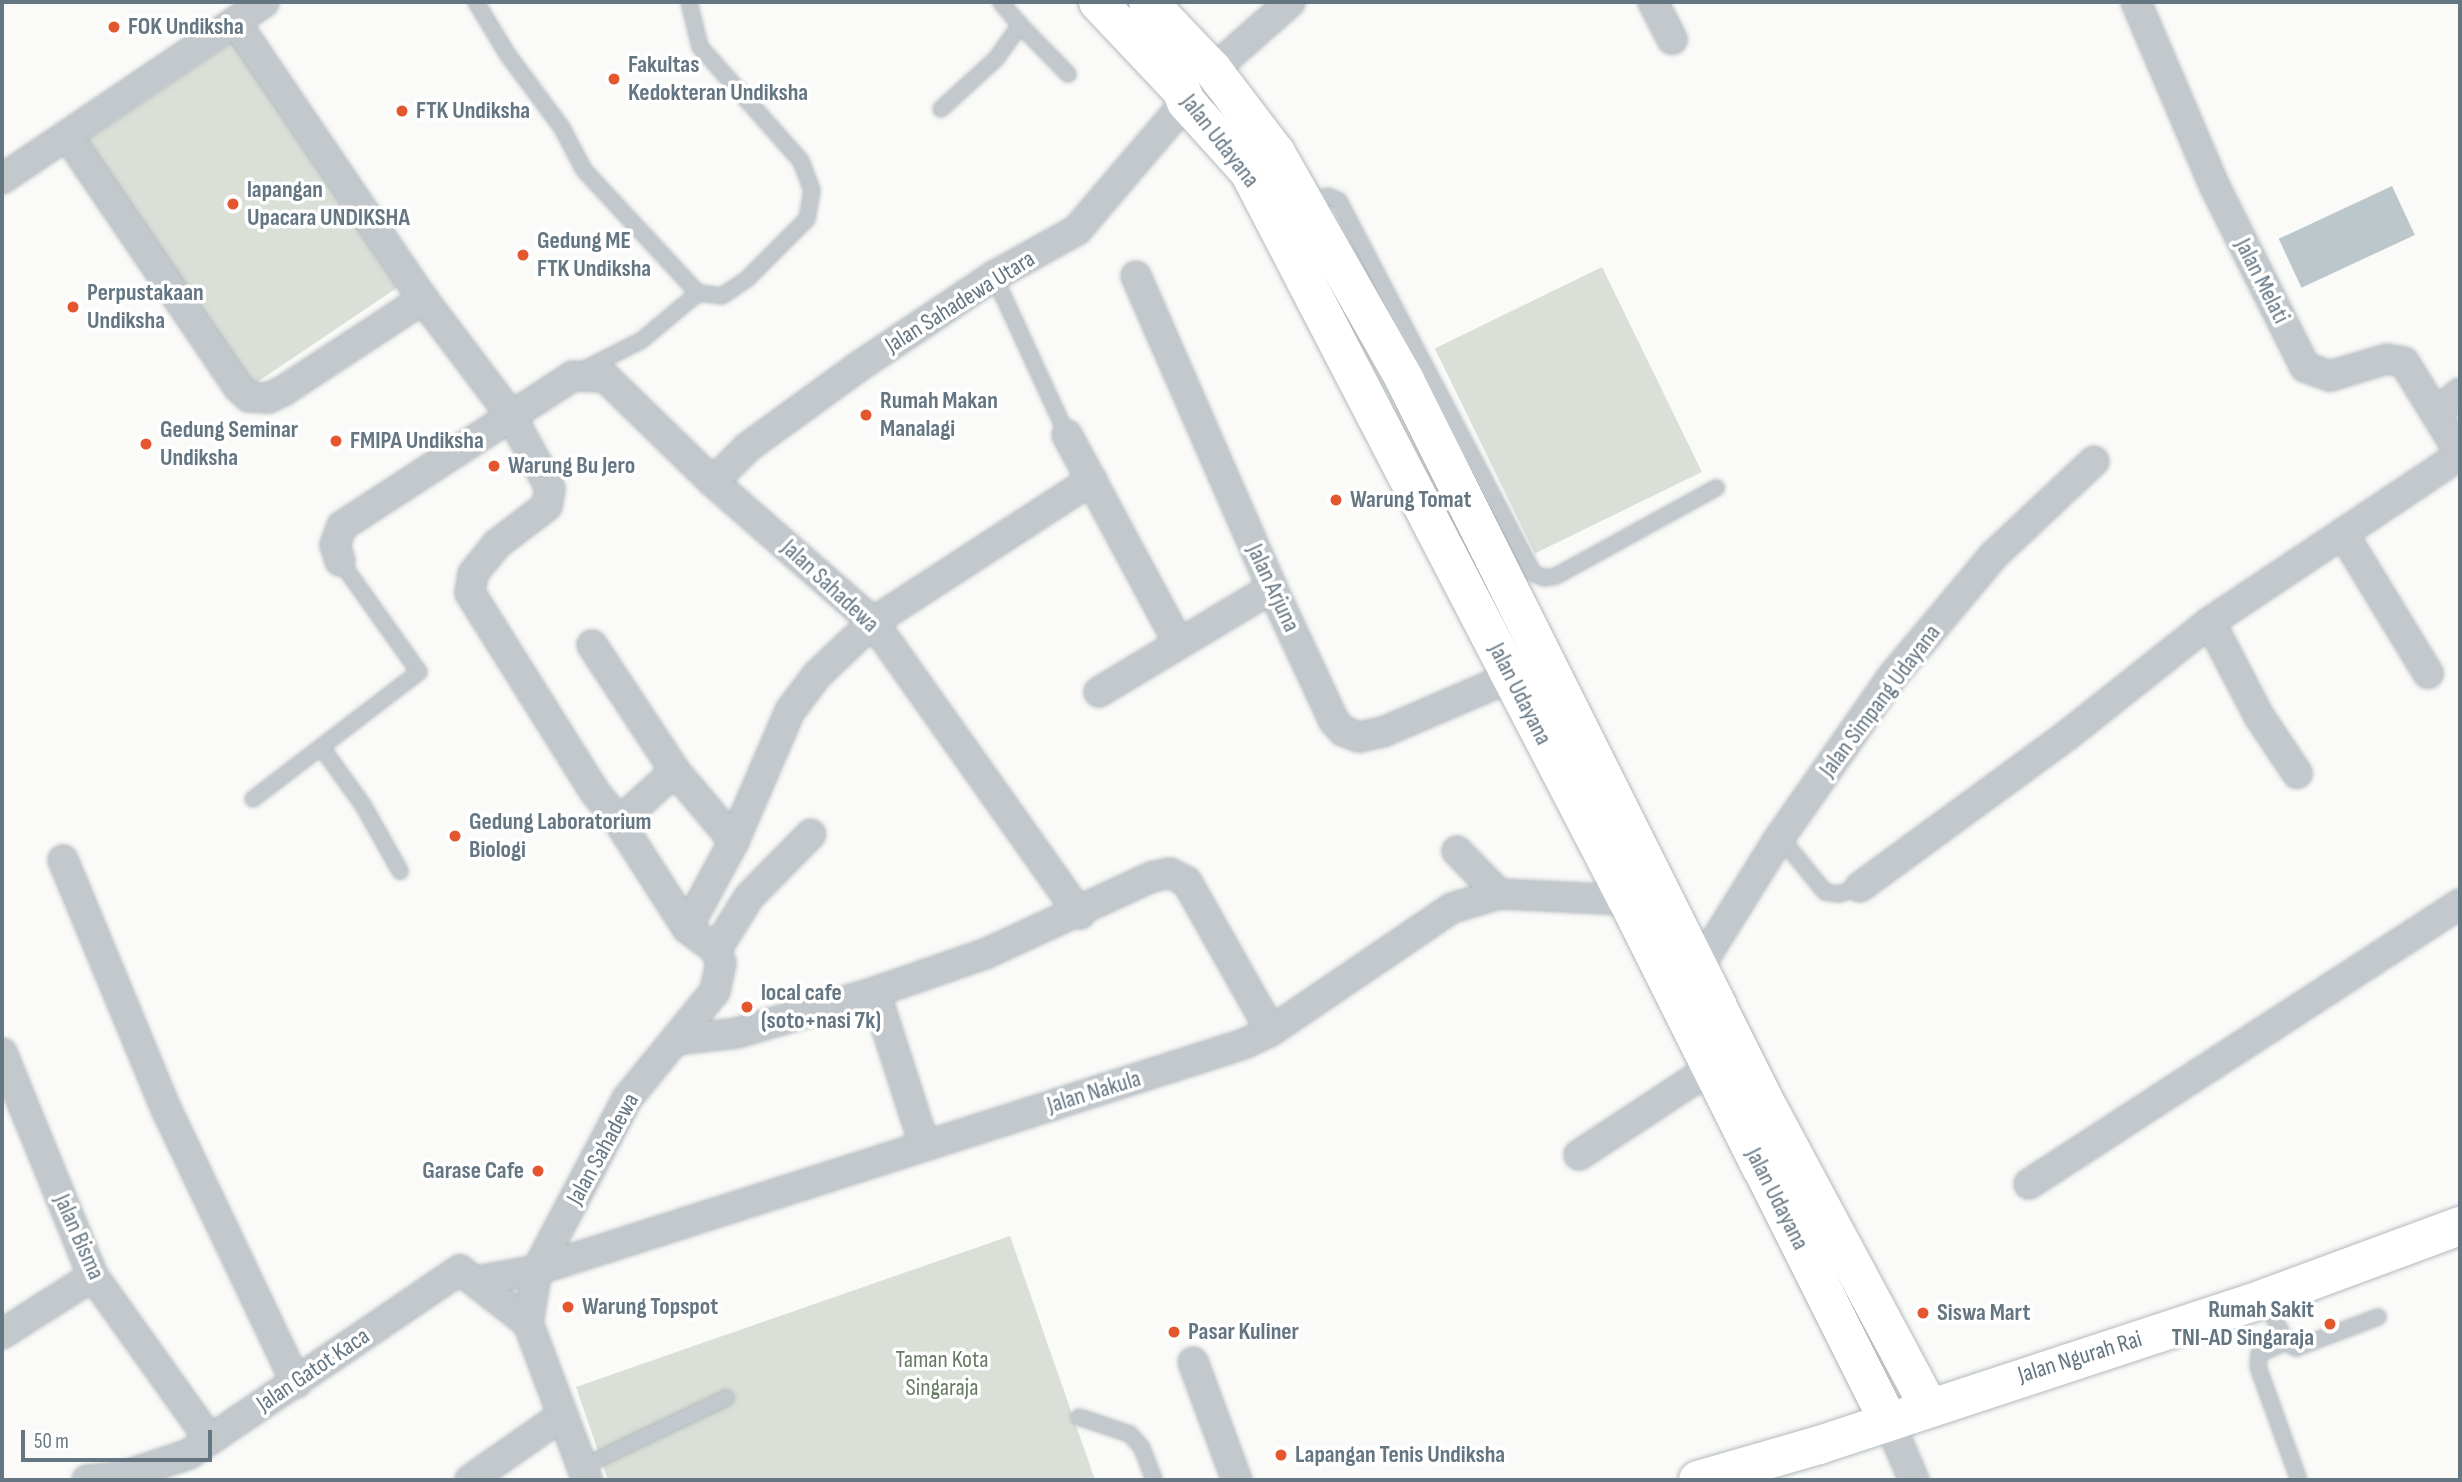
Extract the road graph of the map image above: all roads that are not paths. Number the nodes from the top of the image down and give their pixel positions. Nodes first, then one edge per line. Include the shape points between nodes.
1 (264, 2) edge
2 (476, 2) edge
3 (688, 2) edge
4 (1001, 2) edge
5 (1098, 2) edge
6 (1148, 2) edge
7 (1290, 2) edge
8 (1653, 2) edge
9 (2136, 2) edge
10 (236, 23) junction
11 (1020, 25) junction
12 (1672, 38) dead end
13 (1213, 70) junction
14 (1068, 74) dead end
15 (1186, 102) junction
16 (941, 108) dead end
17 (69, 138) junction
18 (2, 179) edge
19 (994, 276) junction
20 (1136, 276) dead end
21 (698, 293) junction
22 (423, 299) junction
23 (1415, 374) junction
24 (573, 376) junction
25 (2460, 393) edge
26 (1368, 399) junction
27 (2437, 413) junction
28 (510, 414) junction
29 (1067, 435) joint
30 (2460, 454) edge
31 (2094, 461) dead end
32 (1092, 480) junction
33 (713, 482) junction
34 (1716, 488) dead end
35 (2344, 535) junction
36 (340, 561) joint
37 (1272, 588) junction
38 (873, 622) junction
39 (2210, 622) junction
40 (1179, 644) junction
41 (592, 645) dead end
42 (2428, 673) dead end
43 (1511, 677) junction
44 (1099, 692) dead end
45 (1568, 701) junction
46 (1533, 719) junction
47 (322, 748) junction
48 (675, 771) junction
49 (2297, 773) dead end
50 (253, 799) dead end
51 (619, 822) junction
52 (811, 834) dead end
53 (1780, 837) junction
54 (734, 841) junction
55 (1457, 851) dead end
56 (63, 860) dead end
57 (400, 871) dead end
58 (1860, 887) joint
59 (1499, 894) junction
60 (1627, 900) junction
61 (2460, 904) edge
62 (1080, 914) junction
63 (687, 928) junction
64 (716, 950) junction
65 (1699, 967) junction
66 (875, 992) junction
67 (1271, 1031) junction
68 (675, 1040) junction
69 (1740, 1046) junction
70 (2, 1053) edge
71 (1712, 1070) junction
72 (924, 1144) junction
73 (1579, 1155) dead end
74 (2029, 1184) dead end
75 (2460, 1226) edge
76 (537, 1270) junction
77 (93, 1276) junction
78 (468, 1276) junction
79 (2264, 1298) junction
80 (2378, 1317) dead end
81 (528, 1323) junction
82 (2, 1334) edge
83 (2286, 1342) junction
84 (1193, 1362) dead end
85 (296, 1383) junction
86 (726, 1398) dead end
87 (1928, 1408) junction
88 (560, 1417) junction
89 (1079, 1417) dead end
90 (1889, 1422) junction
91 (194, 1458) edge
92 (584, 1474) edge
93 (87, 1480) edge
94 (470, 1480) edge
95 (1154, 1480) edge
96 (1237, 1480) edge
97 (1698, 1480) edge
98 (1914, 1480) edge
99 (2299, 1480) edge

1 - 10 street
2 - 21 lane via 562,128 584,170
3 - 21 lane via 700,47 801,162 812,190 807,219 747,279 722,296
4 - 11 lane
5 - 15 main road, Jalan Udayana via 1181,90
6 - 13 main road, Jalan Udayana
7 - 13 street, Jalan Sahadewa Utara
8 - 12 street
9 - 27 street, Jalan Melati via 2215,187 2305,367 2330,376 2387,359 2404,362
10 - 17 street
10 - 22 street
11 - 14 lane
11 - 16 lane via 996,59
13 - 15 street, Jalan Sahadewa Utara
13 - 23 main road, Jalan Udayana via 1276,153
15 - 19 street, Jalan Sahadewa Utara via 1077,230
15 - 26 main road, Jalan Udayana via 1249,172
17 - 18 street
17 - 22 street via 237,387 249,397 268,398 283,391
19 - 29 lane
19 - 33 street, Jalan Sahadewa Utara via 748,447
20 - 37 street, Jalan Arjuna
21 - 24 lane via 642,340
22 - 28 street
23 - 26 main road
23 - 34 lane via 1533,573 1544,578 1556,576
23 - 45 main road, Jalan Udayana
24 - 28 street
24 - 33 street, Jalan Sahadewa via 605,377
25 - 27 street
26 - 43 main road, Jalan Udayana
27 - 30 street, Jalan Melati
28 - 36 street via 342,526 335,545
28 - 51 street via 550,489 550,499 497,544 473,574 470,593 594,792
29 - 32 street
30 - 35 street
31 - 53 street, Jalan Simpang Udayana via 1986,565 1892,677
32 - 38 street
32 - 40 street
33 - 38 street, Jalan Sahadewa
35 - 39 street
35 - 42 street
36 - 47 lane via 419,672
37 - 40 street
37 - 43 street, Jalan Arjuna via 1334,721 1343,731 1359,737 1383,732
38 - 54 street via 817,675 790,711
38 - 62 street, Jalan Sahadewa
39 - 49 street via 2259,716
39 - 58 street via 2065,737
40 - 44 street
41 - 48 street
43 - 46 main road, Jalan Udayana
45 - 46 main road
45 - 65 main road, Jalan Udayana
46 - 60 main road, Jalan Udayana
47 - 50 lane
47 - 57 lane via 363,805
48 - 51 street
48 - 54 street
51 - 63 street
52 - 64 street via 748,897
53 - 58 lane via 1825,892 1839,894
53 - 65 street, Jalan Simpang Udayana
54 - 63 street
55 - 59 street
56 - 85 street via 168,1113
59 - 60 street, Jalan Nakula
59 - 67 street, Jalan Nakula via 1452,908
60 - 71 main road, Jalan Udayana
61 - 74 street
62 - 66 street via 985,954
62 - 67 street via 1152,877 1170,873 1187,883
63 - 64 street
64 - 68 street, Jalan Sahadewa via 721,975 715,991
65 - 69 main road, Jalan Udayana
66 - 68 street via 737,1033
66 - 72 street
67 - 72 street, Jalan Nakula via 1244,1044
68 - 76 street, Jalan Sahadewa via 627,1099
69 - 71 street
69 - 87 main road, Jalan Udayana
70 - 77 street, Jalan Bisma
71 - 73 street
71 - 90 main road, Jalan Udayana
72 - 76 street, Jalan Nakula
75 - 79 main road, Jalan Ngurah Rai
76 - 78 street, Jalan Gatot Kaca
76 - 81 street, Jalan Sahadewa
77 - 82 street
77 - 91 street, Jalan Bisma
78 - 81 street
78 - 85 street, Jalan Gatot Kaca
79 - 83 lane
79 - 87 main road, Jalan Ngurah Rai
80 - 83 lane via 2307,1347
81 - 88 street
83 - 99 lane via 2263,1352 2258,1367
84 - 96 street
85 - 91 street, Jalan Gatot Kaca
86 - 92 lane
87 - 90 main road, Jalan Ngurah Rai
88 - 92 street
88 - 94 street
89 - 95 lane via 1129,1434 1142,1448
90 - 97 main road, Jalan Ngurah Rai
90 - 98 street
91 - 93 street, Jalan Gatot Kaca via 121,1477

